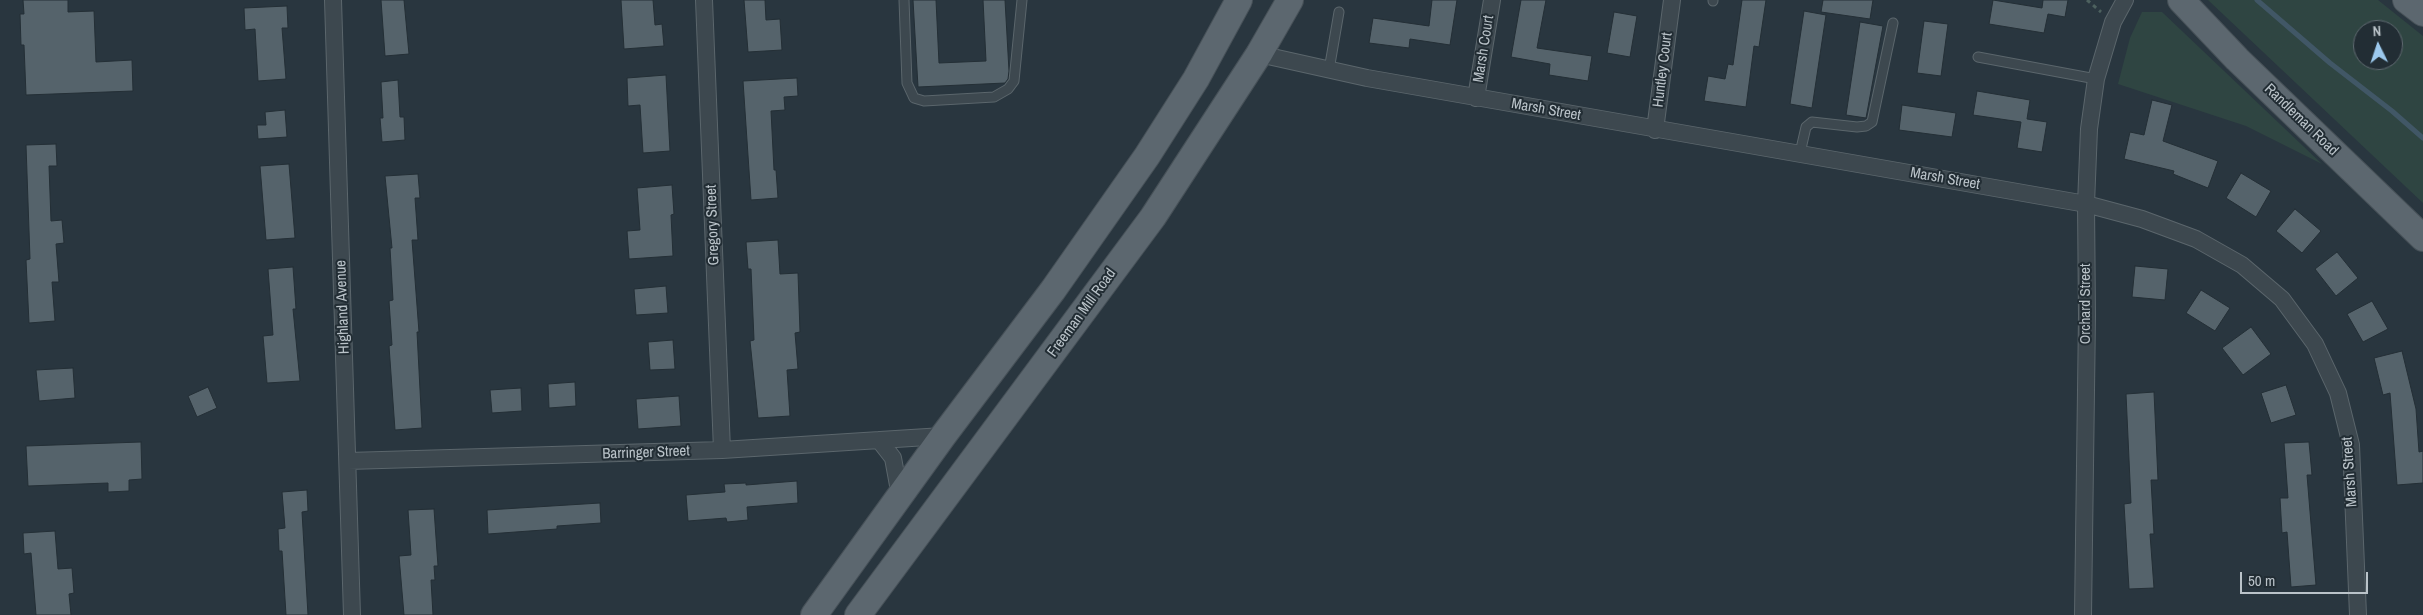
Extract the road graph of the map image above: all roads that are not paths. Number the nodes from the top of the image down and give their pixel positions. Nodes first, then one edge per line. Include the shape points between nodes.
1 (333, 0) edge
2 (704, 0) edge
3 (904, 0) edge
4 (1022, 0) edge
5 (1239, 0) edge
6 (1290, 0) edge
7 (1492, 0) edge
8 (2126, 0) edge
9 (2181, 0) edge
10 (2406, 0) edge
11 (1671, 5) edge
12 (1339, 12) dead end
13 (2423, 13) edge
14 (1893, 23) dead end
15 (1259, 54) junction
16 (1978, 57) dead end
17 (1329, 70) junction
18 (2096, 78) junction
19 (1476, 98) junction
20 (1655, 130) junction
21 (1800, 153) junction
22 (2086, 204) junction
23 (2423, 238) edge
24 (943, 436) junction
25 (879, 440) junction
26 (722, 450) junction
27 (348, 461) junction
28 (900, 496) junction
29 (352, 615) edge
30 (814, 615) edge
31 (858, 615) edge
32 (2083, 615) edge
33 (2358, 615) edge

1 - 27 street, Highland Avenue
2 - 26 street, Gregory Street
3 - 4 lane via 907,83 914,98 924,101 994,97 1008,89 1014,81
5 - 24 main road via 1196,79 1147,156 1053,290
6 - 15 main road, Freeman Mill Road
7 - 19 street, Marsh Court
8 - 18 street, Orchard Street via 2113,22
9 - 23 main road, Randleman Road
10 - 13 main road
11 - 20 street, Huntley Court
12 - 17 lane
14 - 21 lane via 1872,122 1857,127 1812,122 1806,128
15 - 17 street, Marsh Street
15 - 31 main road, Freeman Mill Road via 1153,217
16 - 18 lane
17 - 19 street, Marsh Street
18 - 22 street, Orchard Street via 2088,129
19 - 20 street, Marsh Street
20 - 21 street, Marsh Street
21 - 22 street, Marsh Street
22 - 32 street, Orchard Street
22 - 33 street, Marsh Street via 2196,239 2242,265 2282,299 2315,344 2338,393 2351,445
24 - 25 street, Barringer Street
24 - 28 main road
25 - 26 street, Barringer Street
25 - 28 street via 893,458
26 - 27 street, Barringer Street
27 - 29 street, Highland Avenue
28 - 30 main road

